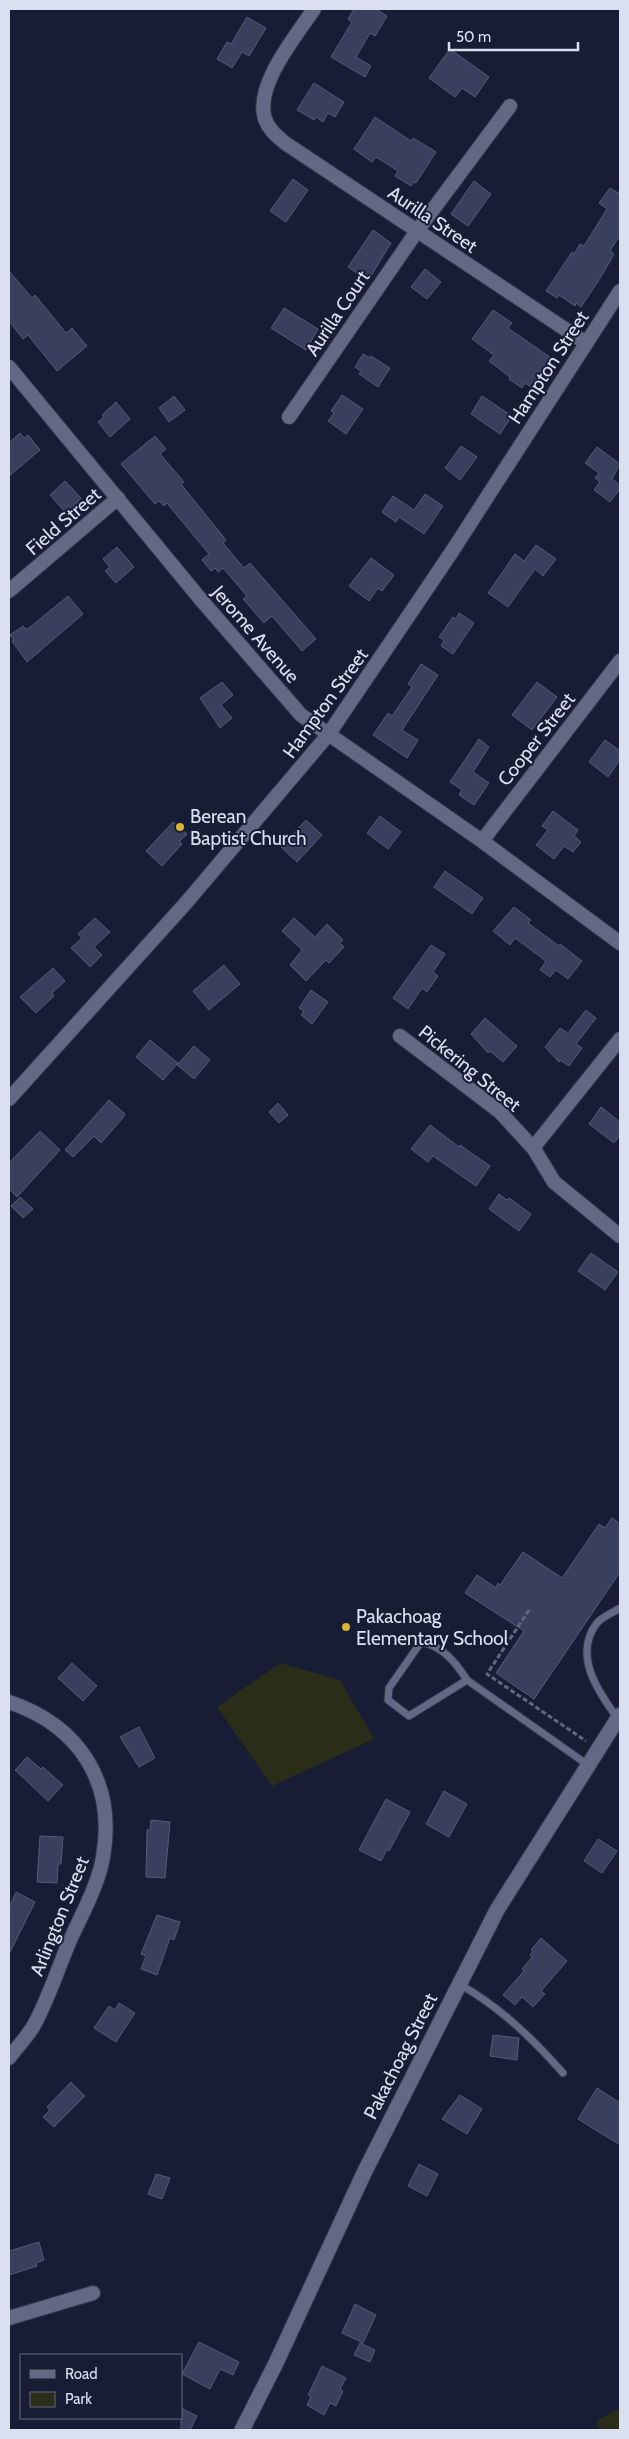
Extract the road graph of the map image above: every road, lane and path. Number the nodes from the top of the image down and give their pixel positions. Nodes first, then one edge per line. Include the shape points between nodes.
1 (314, 9) edge
2 (510, 106) dead end
3 (417, 231) junction
4 (620, 291) edge
5 (586, 343) junction
6 (9, 367) edge
7 (289, 417) dead end
8 (118, 498) junction
9 (9, 591) edge
10 (620, 661) edge
11 (328, 735) junction
12 (482, 841) junction
13 (620, 943) edge
14 (400, 1036) dead end
15 (620, 1039) edge
16 (9, 1099) edge
17 (533, 1148) junction
18 (620, 1236) edge
19 (620, 1608) edge
20 (529, 1610) dead end
21 (467, 1680) junction
22 (9, 1702) edge
23 (619, 1717) edge
24 (587, 1741) dead end
25 (589, 1765) junction
26 (459, 1984) junction
27 (9, 2058) edge
28 (563, 2073) dead end
29 (94, 2294) dead end
30 (9, 2318) edge
31 (242, 2430) edge

1 - 3 street, Aurilla Street via 270,80 264,94 265,120 285,143
2 - 3 street, Aurilla Court
3 - 5 street, Aurilla Street
3 - 7 street, Aurilla Court
4 - 5 street, Hampton Street
5 - 11 street, Hampton Street via 451,553
6 - 8 street, Jerome Avenue
8 - 9 street, Field Street
8 - 11 street, Jerome Avenue via 301,715
10 - 12 street, Cooper Street
11 - 12 street, Jerome Avenue
11 - 16 street, Hampton Street via 185,904
12 - 13 street, Jerome Avenue
14 - 17 street, Pickering Street via 500,1112
15 - 17 street
17 - 18 street, Pickering Street via 554,1182
19 - 23 lane via 598,1623 588,1643 589,1669 598,1692
20 - 24 path via 487,1674
21 - 21 lane via 456,1662 432,1644 421,1642 390,1688 388,1700 409,1716
21 - 25 lane
22 - 27 street, Arlington Street via 28,1708 48,1720 82,1752 104,1800 106,1826 103,1858 84,1909 34,2026
23 - 25 street, Pakachoag Street
25 - 26 street, Pakachoag Street via 498,1910
26 - 28 lane via 485,1998 511,2019
26 - 31 street, Pakachoag Street via 364,2173
29 - 30 street

